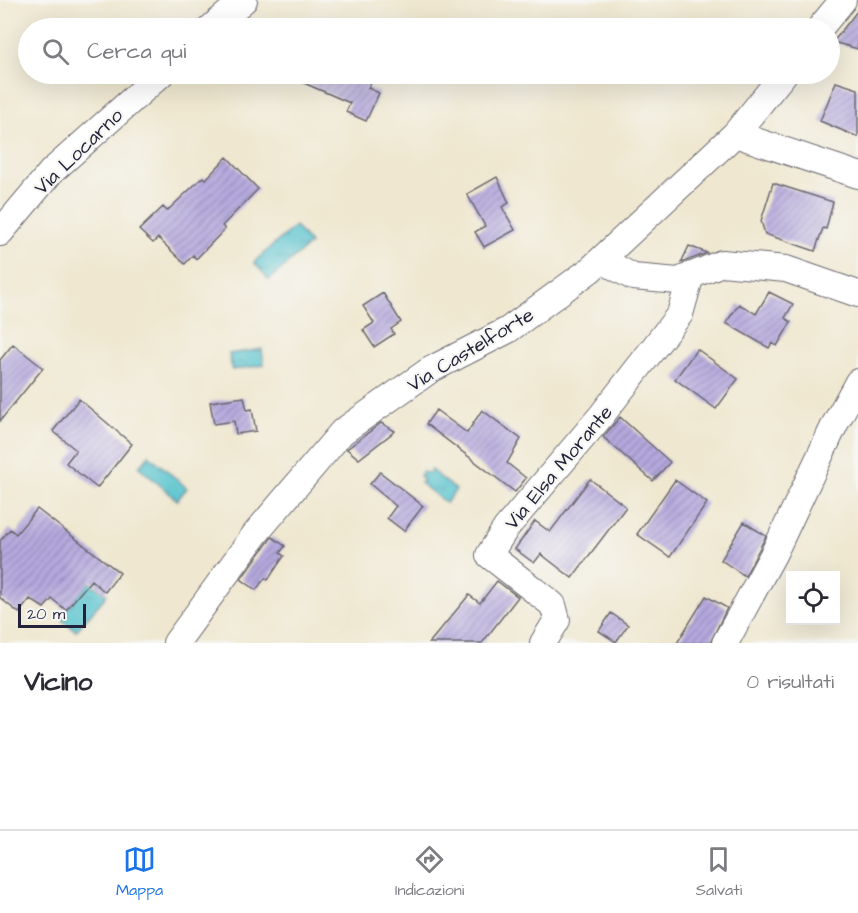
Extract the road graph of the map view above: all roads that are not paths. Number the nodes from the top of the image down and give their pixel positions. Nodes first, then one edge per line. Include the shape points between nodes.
1 (244, 0) edge
2 (843, 0) edge
3 (223, 18) edge
4 (828, 18) edge
5 (150, 84) edge
6 (776, 84) edge
7 (735, 134) junction
8 (858, 175) edge
9 (0, 233) edge
10 (602, 260) junction
11 (691, 275) junction
12 (858, 294) edge
13 (858, 382) edge
14 (176, 643) edge
15 (543, 643) edge
16 (725, 643) edge

1 - 3 street
2 - 4 street
5 - 9 street, Via Locarno via 51,172
6 - 7 street, Via Castelforte
7 - 8 street
7 - 10 street, Via Castelforte
10 - 11 street via 633,277 678,281
10 - 14 street, Via Castelforte via 508,330 430,370 342,432 256,532
11 - 12 street via 722,262 786,269
11 - 15 street, Via Elsa Morante via 681,314 506,528 489,555 553,605 557,620
13 - 16 street

